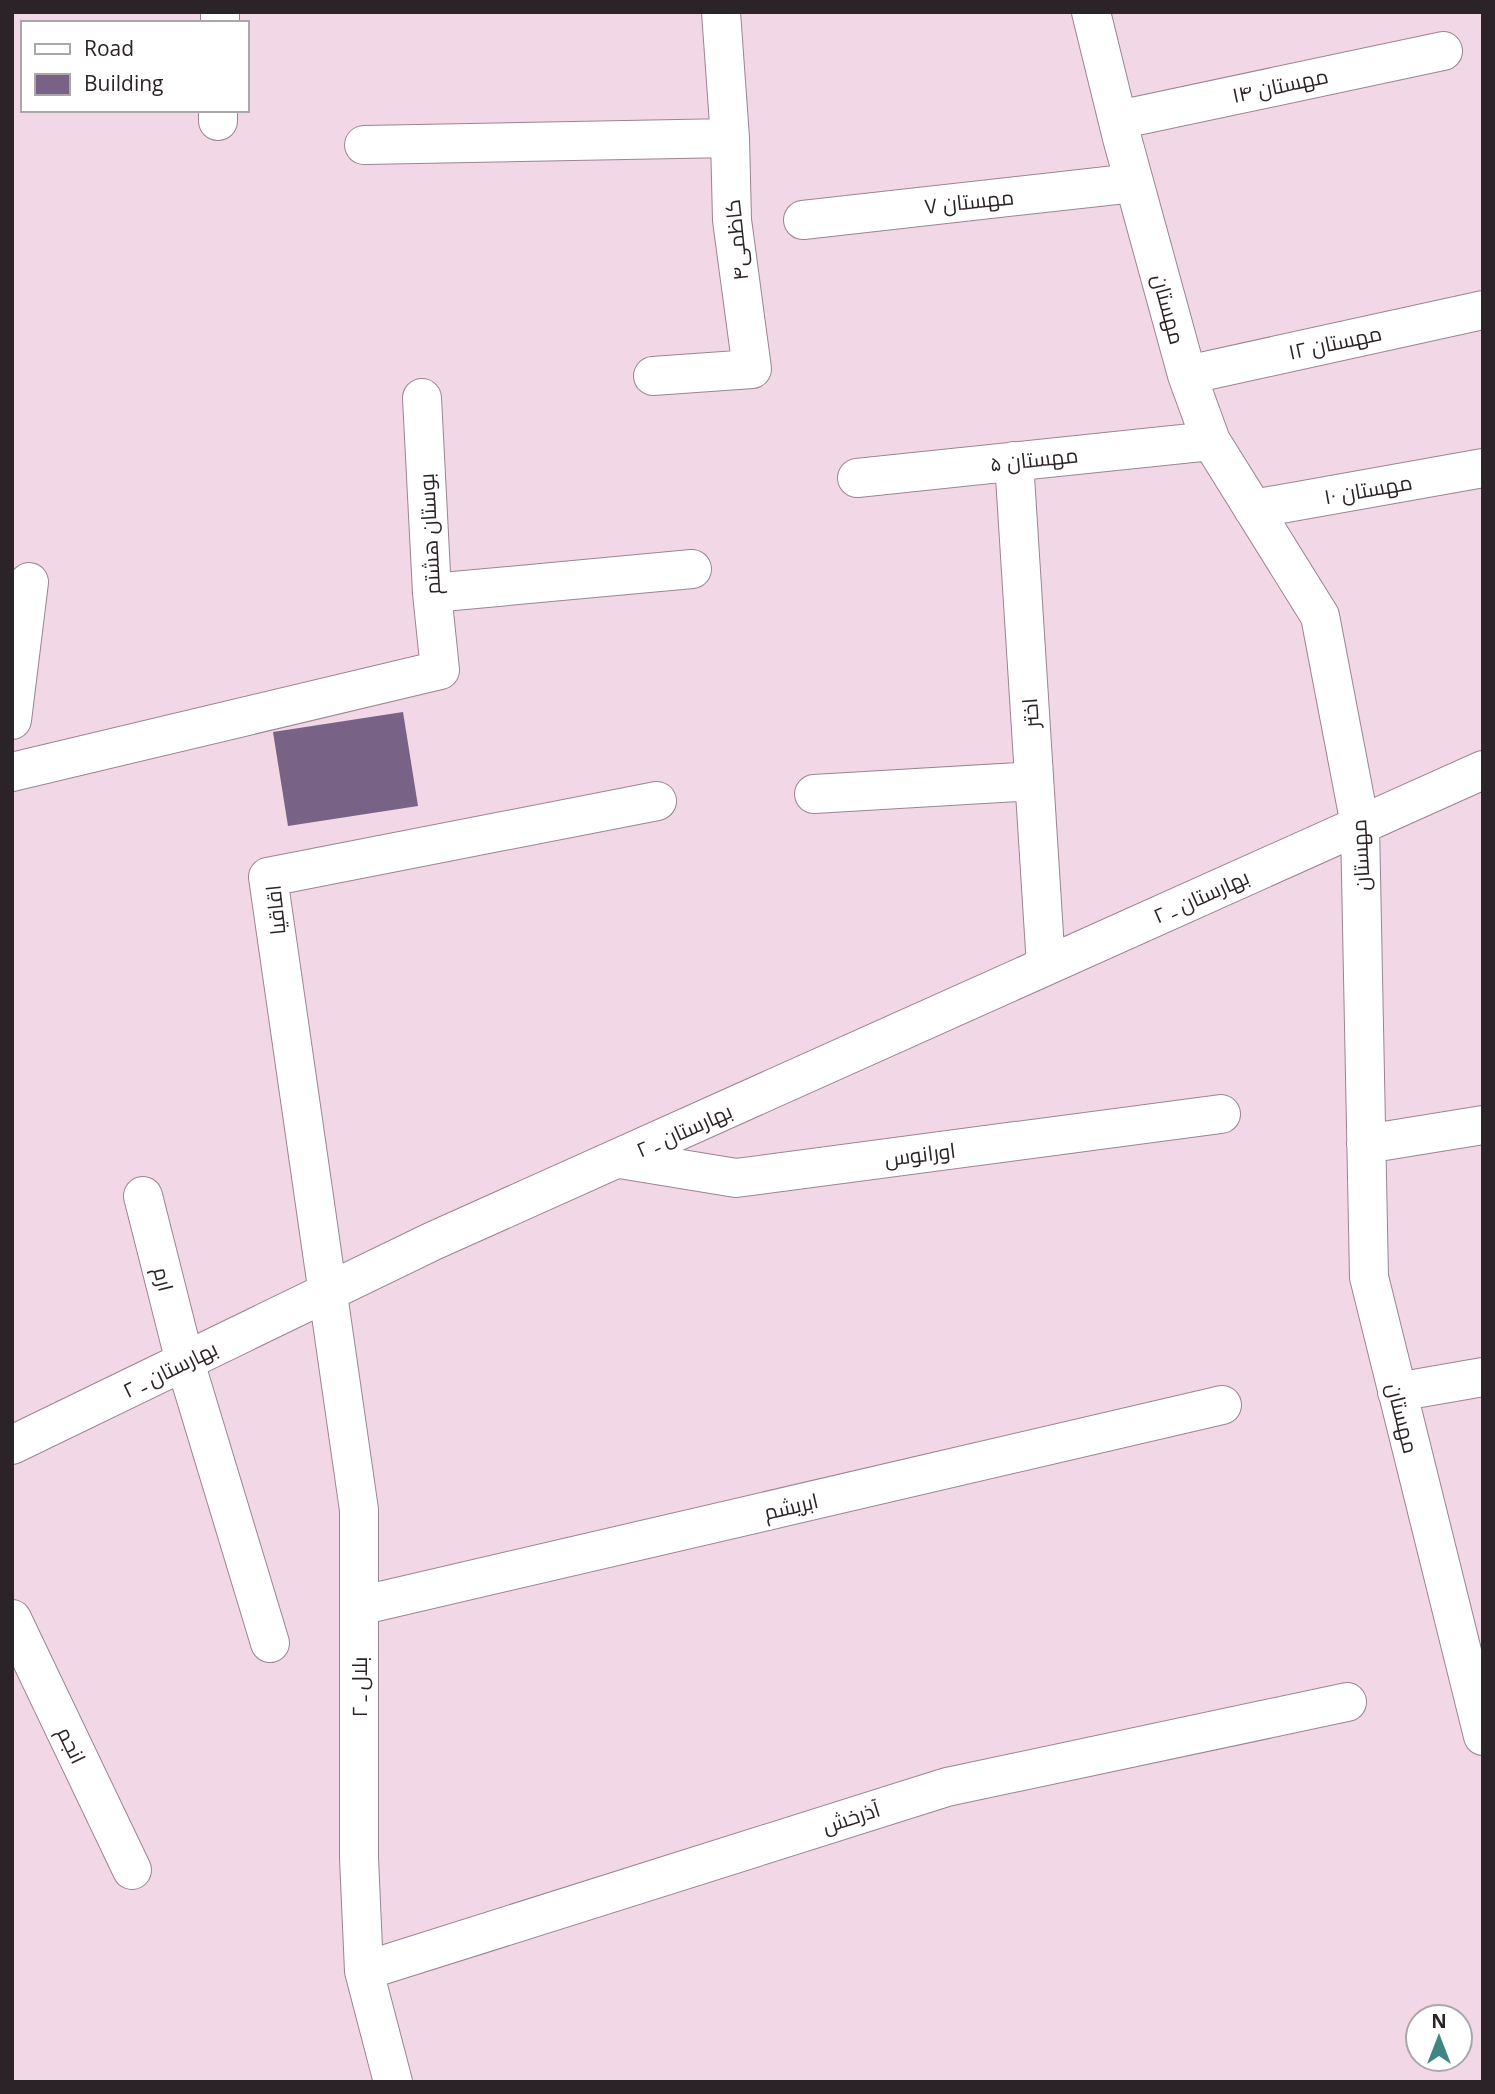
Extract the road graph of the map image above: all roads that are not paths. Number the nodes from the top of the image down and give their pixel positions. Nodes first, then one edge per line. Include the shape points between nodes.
1 (721, 12) edge
2 (1091, 12) edge
3 (1443, 51) dead end
4 (1118, 120) junction
5 (730, 138) junction
6 (364, 145) dead end
7 (1134, 183) junction
8 (803, 220) dead end
9 (1483, 310) edge
10 (1187, 375) junction
11 (653, 376) dead end
12 (422, 398) dead end
13 (1211, 441) junction
14 (1014, 461) junction
15 (1483, 468) edge
16 (857, 478) dead end
17 (1253, 509) junction
18 (692, 569) dead end
19 (29, 582) dead end
20 (432, 593) junction
21 (12, 720) edge
22 (1483, 770) edge
23 (12, 772) edge
24 (1034, 781) junction
25 (814, 794) dead end
26 (657, 801) dead end
27 (1360, 825) junction
28 (1046, 965) junction
29 (1221, 1114) dead end
30 (1483, 1125) edge
31 (1366, 1144) junction
32 (620, 1159) junction
33 (143, 1196) dead end
34 (330, 1291) junction
35 (185, 1362) junction
36 (1483, 1377) edge
37 (1397, 1392) junction
38 (1222, 1405) dead end
39 (12, 1445) edge
40 (359, 1606) junction
41 (12, 1619) edge
42 (270, 1643) dead end
43 (1473, 1656) edge
44 (1347, 1702) dead end
45 (1483, 1736) edge
46 (132, 1870) dead end
47 (364, 1971) junction
48 (393, 2082) edge

1 - 5 street, کاظمی۴
2 - 4 street, مهستان
3 - 4 street, مهستان ۱۴
4 - 7 street, مهستان
5 - 6 street
5 - 11 street, کاظمی۴ via 732,220 752,369
7 - 8 street, مهستان ۷
7 - 10 street, مهستان
9 - 10 street, مهستان ۱۲
10 - 13 street, مهستان
12 - 20 street, بوستان هشتم
13 - 14 street, مهستان ۵
13 - 17 street, مهستان
14 - 16 street, مهستان ۵
14 - 24 street, اختر
15 - 17 street, مهستان ۱۰
17 - 27 street, مهستان via 1320,616
18 - 20 street
19 - 21 street
20 - 23 street, بوستان هشتم via 440,670
22 - 27 street, بهارستان ـ ۲
24 - 25 street
24 - 28 street, اختر
26 - 34 street, اقاقیا via 268,877
27 - 28 street, بهارستان ـ ۲
27 - 31 street, مهستان
28 - 32 street, بهارستان ـ ۲
29 - 32 street, اورانوس via 736,1178
30 - 31 street
31 - 37 street, مهستان via 1369,1277
32 - 34 street, بهارستان ـ ۲
33 - 35 street, ارم
34 - 35 street, بهارستان ـ ۲
34 - 40 street, بلال ـ ۲ via 359,1510
35 - 39 street, بهارستان ـ ۲
35 - 42 street, ارم
36 - 37 street
37 - 43 street, مهستان
38 - 40 street, ابریشم
40 - 47 street, بلال ـ ۲
41 - 46 street, انجم
43 - 45 street, مهستان
44 - 47 street, آذرخش via 947,1787
47 - 48 street, بلال ـ ۲

